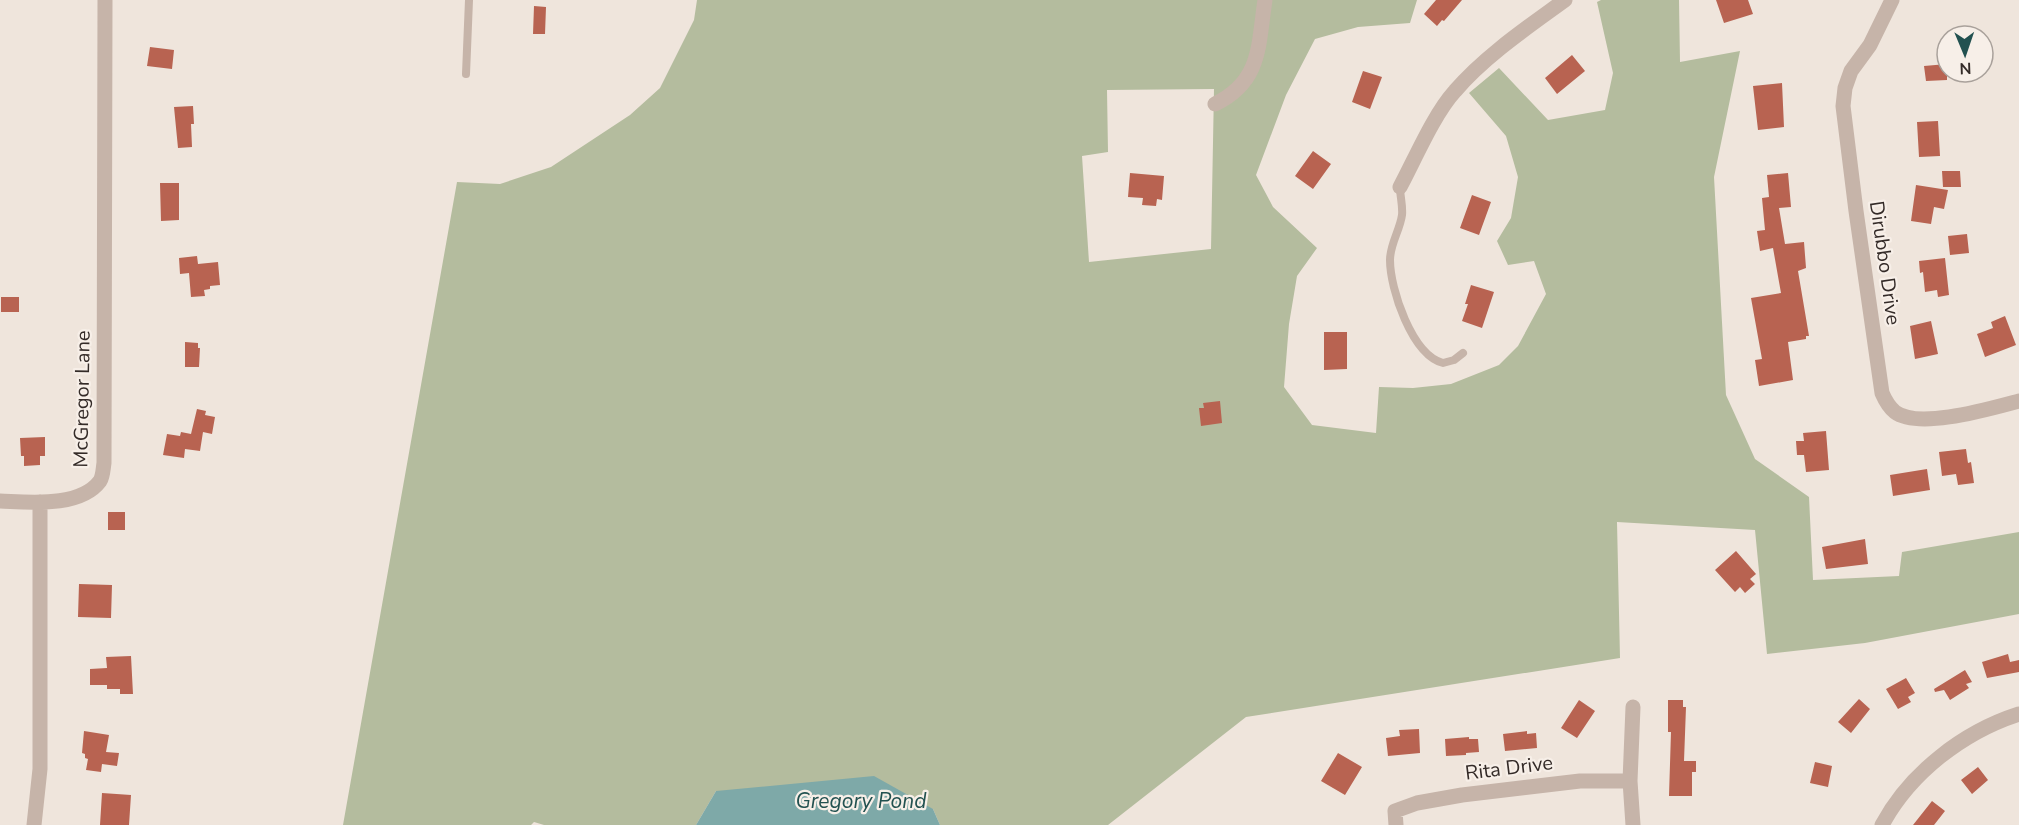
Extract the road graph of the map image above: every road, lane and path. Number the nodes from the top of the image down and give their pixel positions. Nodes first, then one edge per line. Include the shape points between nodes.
1 (105, 0) edge
2 (469, 0) edge
3 (1265, 0) edge
4 (1565, 0) edge
5 (1892, 0) edge
6 (466, 74) dead end
7 (1215, 104) dead end
8 (1400, 187) joint
9 (1463, 353) dead end
10 (2019, 401) edge
11 (0, 501) edge
12 (40, 502) junction
13 (1633, 708) dead end
14 (2019, 714) edge
15 (1630, 781) junction
16 (1395, 818) edge
17 (34, 825) edge
18 (1633, 825) edge
19 (1882, 825) edge

1 - 12 street, McGregor Lane via 102,479 76,498
2 - 6 lane
3 - 7 street via 1251,73 1240,87
4 - 8 street via 1503,46 1454,91
5 - 10 street, Dirubbo Drive via 1870,45 1851,71 1843,106 1882,393 1896,413 1909,418 1956,417
8 - 9 lane via 1401,215 1390,259 1401,309 1420,346 1431,356 1443,363
11 - 12 street
12 - 17 street via 40,769
13 - 15 street
14 - 19 street via 1983,729 1948,751 1916,779 1893,805
15 - 16 street, Rita Drive via 1580,781 1462,795 1417,803
15 - 18 street

